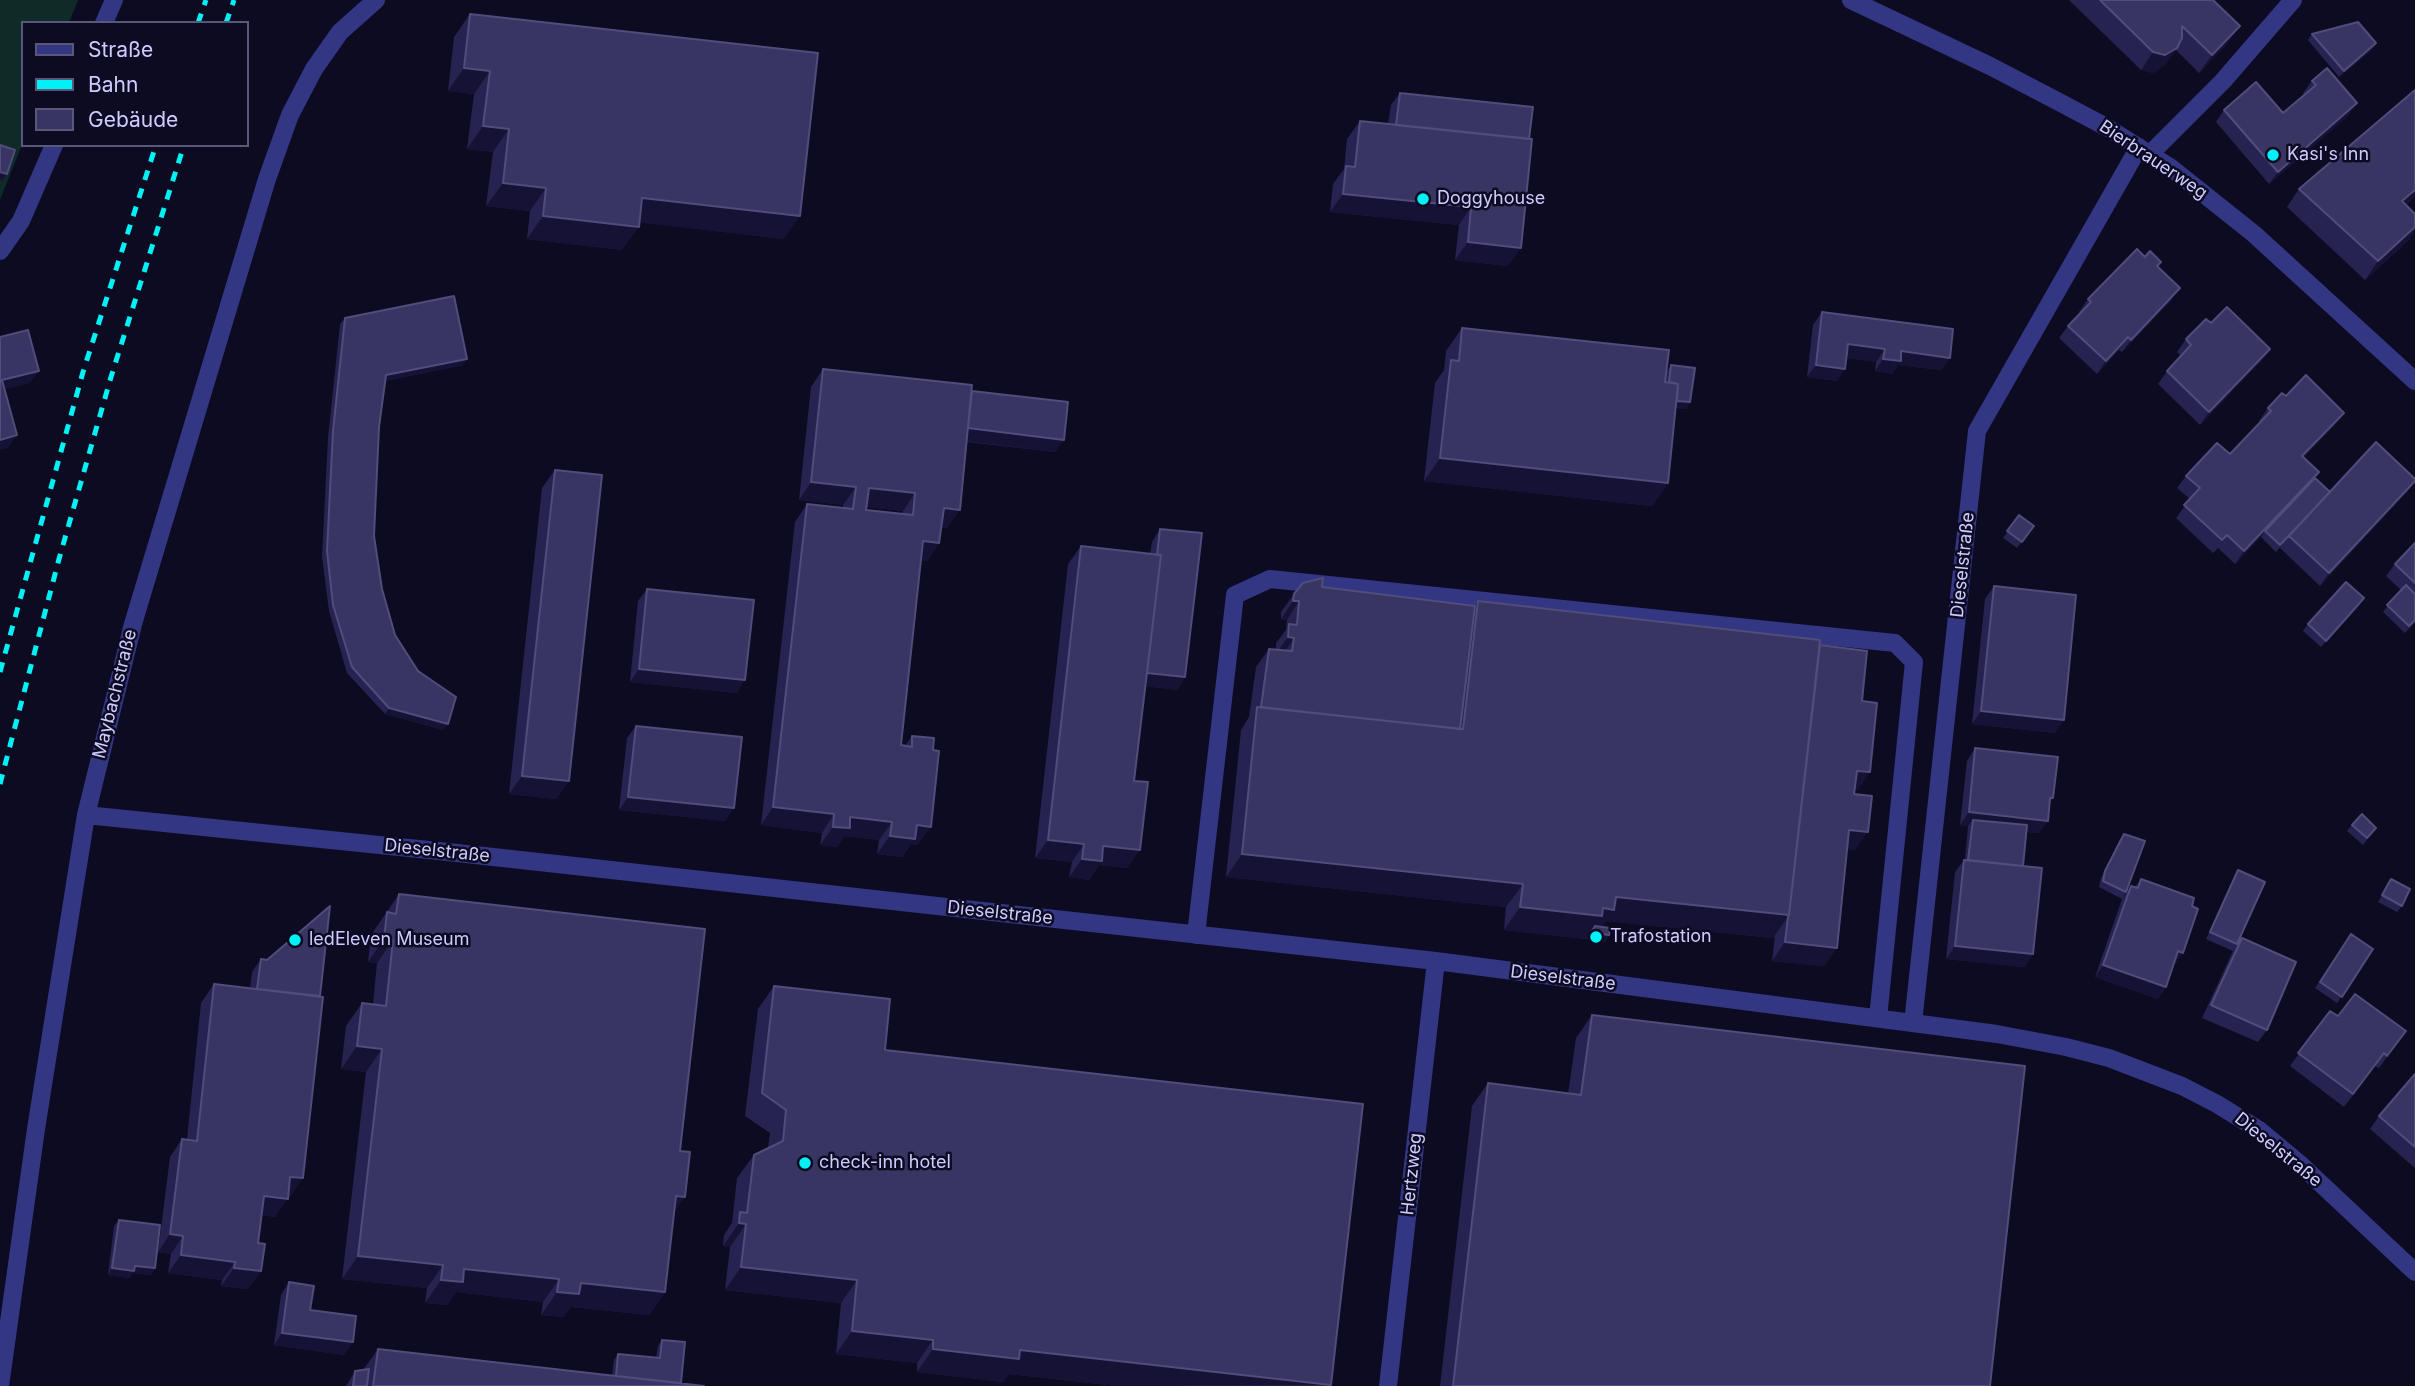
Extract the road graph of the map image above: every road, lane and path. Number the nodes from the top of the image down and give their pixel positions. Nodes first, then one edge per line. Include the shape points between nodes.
1 (114, 0) edge
2 (376, 0) edge
3 (1851, 0) edge
4 (2293, 0) edge
5 (356, 6) edge
6 (105, 21) edge
7 (53, 147) edge
8 (2144, 151) junction
9 (0, 251) edge
10 (2415, 380) edge
11 (86, 815) junction
12 (1196, 935) junction
13 (1436, 961) junction
14 (1878, 1018) junction
15 (1913, 1023) junction
16 (2415, 1272) edge
17 (1, 1386) edge
18 (1388, 1386) edge

1 - 6 street
2 - 5 street
3 - 8 street, Bierbrauerweg via 1990,66
4 - 8 street, Dieselstraße via 2223,81
5 - 11 street, Maybachstraße via 290,115 267,179 133,624
7 - 9 street via 21,221
8 - 10 street, Bierbrauerweg via 2254,233
8 - 15 street, Dieselstraße via 1977,431
11 - 12 street, Dieselstraße
11 - 17 street, Maybachstraße
12 - 13 street, Dieselstraße
12 - 14 street via 1235,595 1270,579 1895,643 1914,662
13 - 14 street, Dieselstraße
13 - 18 street, Hertzweg
14 - 15 street, Dieselstraße
15 - 16 street, Dieselstraße via 2066,1047 2182,1086 2259,1130

